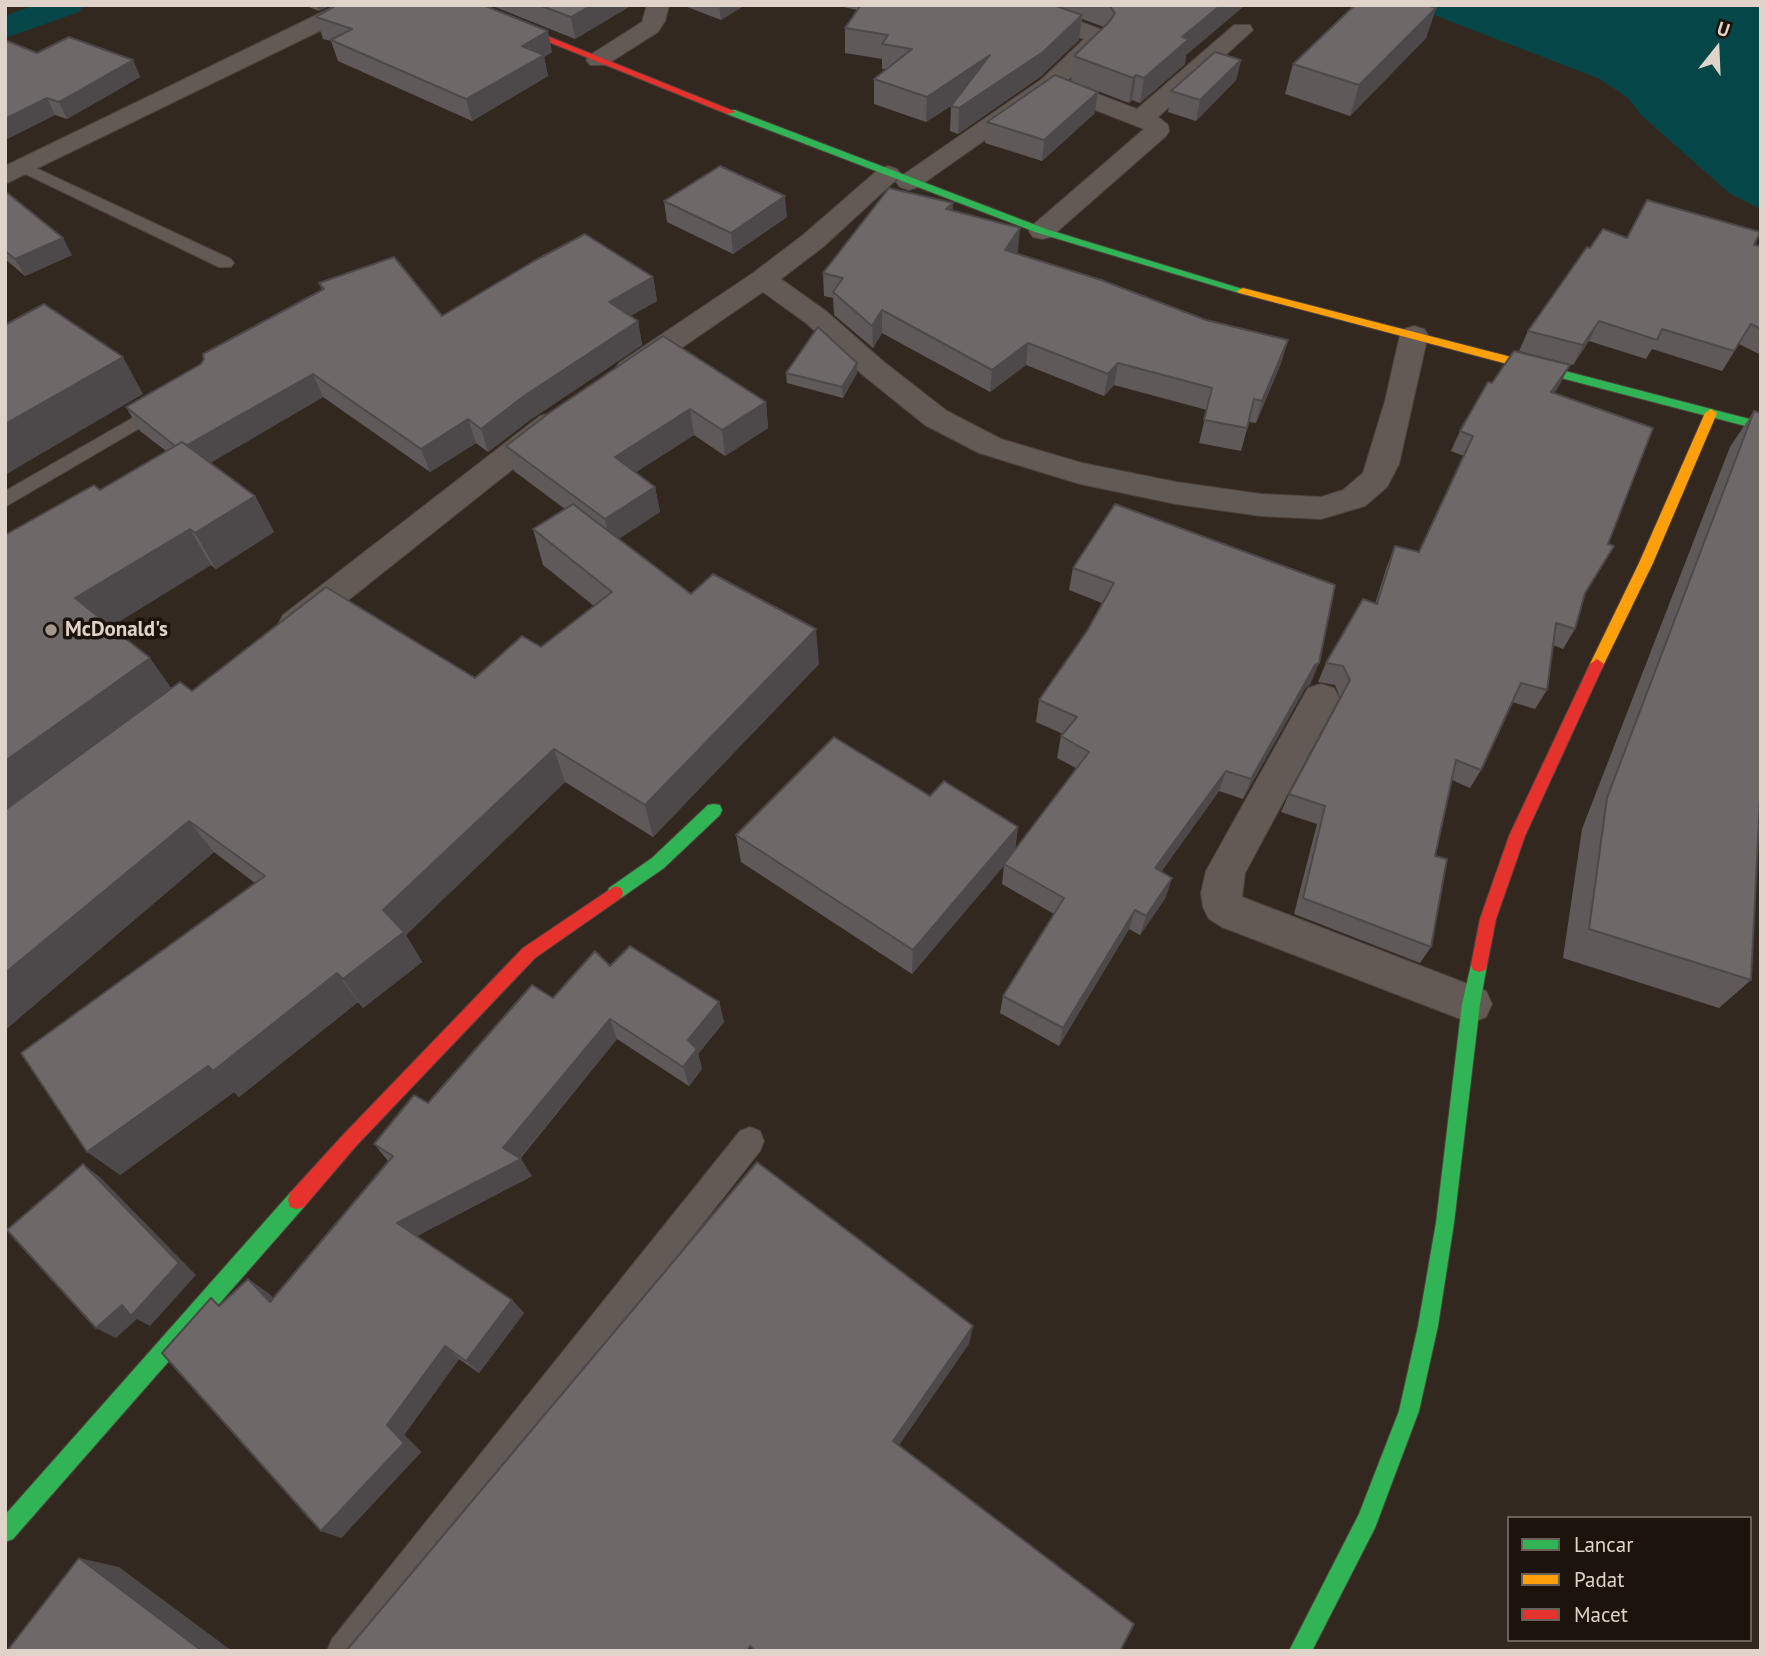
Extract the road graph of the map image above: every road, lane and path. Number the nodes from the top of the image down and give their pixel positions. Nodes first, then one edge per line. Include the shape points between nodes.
1 (355, 5) edge
2 (461, 5) edge
3 (658, 5) edge
4 (1012, 5) edge
5 (1242, 30) dead end
6 (598, 60) junction
7 (1050, 84) junction
8 (1142, 118) junction
9 (14, 171) edge
10 (899, 178) junction
11 (1042, 231) junction
12 (225, 263) dead end
13 (764, 278) junction
14 (1414, 335) junction
15 (609, 383) edge
16 (181, 396) edge
17 (576, 406) edge
18 (1711, 413) junction
19 (1761, 426) edge
20 (5, 500) edge
21 (272, 642) edge
22 (1321, 698) dead end
23 (714, 810) dead end
24 (1471, 1004) junction
25 (751, 1141) dead end
26 (5, 1531) edge
27 (344, 1651) edge
28 (1300, 1651) edge

1 - 9 street
2 - 6 street
3 - 6 street via 650,27
4 - 7 street via 1097,39
5 - 8 street
6 - 10 street
7 - 8 street
7 - 10 street
8 - 11 street via 1156,125 1157,131
9 - 12 lane
10 - 11 street
10 - 13 street
11 - 14 street via 1221,285
13 - 14 street via 936,418 990,446 1080,473 1261,505 1321,508 1354,498 1376,479
13 - 15 street
14 - 18 street
16 - 20 lane
17 - 21 street
18 - 19 street
18 - 24 street via 1517,836 1488,919
22 - 24 street via 1226,871 1223,907
23 - 26 street via 659,863 529,953 350,1140
24 - 28 street via 1445,1223 1409,1412 1367,1520
25 - 27 lane

